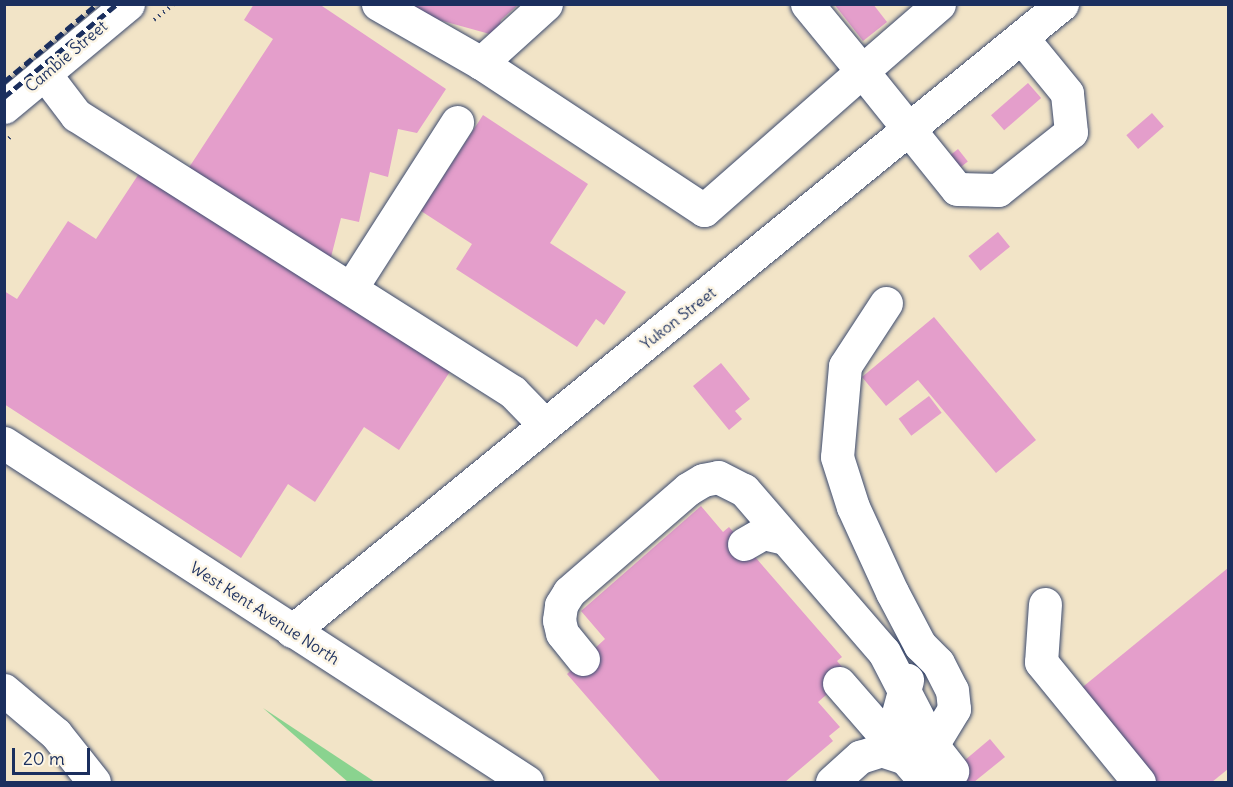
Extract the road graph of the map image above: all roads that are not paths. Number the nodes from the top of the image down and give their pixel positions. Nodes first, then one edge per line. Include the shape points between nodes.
1 (128, 4) edge
2 (378, 4) edge
3 (546, 4) edge
4 (807, 4) edge
5 (939, 4) edge
6 (1062, 4) edge
7 (1022, 38) junction
8 (481, 63) junction
9 (862, 71) junction
10 (44, 73) junction
11 (4, 107) edge
12 (457, 122) dead end
13 (910, 130) junction
14 (351, 288) junction
15 (886, 303) dead end
16 (544, 424) junction
17 (4, 443) edge
18 (784, 538) junction
19 (744, 544) dead end
20 (1045, 604) dead end
21 (292, 631) junction
22 (920, 645) junction
23 (583, 659) dead end
24 (839, 683) dead end
25 (4, 690) edge
26 (904, 690) junction
27 (918, 752) junction
28 (939, 777) edge
29 (94, 783) edge
30 (527, 783) edge
31 (832, 783) edge
32 (1139, 783) edge

1 - 10 street, Cambie Street
2 - 8 street
3 - 8 street
4 - 9 street
5 - 9 street
6 - 7 street, Yukon Street
7 - 13 street, Yukon Street
7 - 13 street via 1067,93 1071,132 998,190 988,190 957,189
8 - 9 street via 704,210
9 - 13 street
10 - 11 street, Cambie Street
10 - 14 street via 76,115
12 - 14 street
13 - 16 street, Yukon Street
14 - 16 street via 513,392
15 - 22 street via 845,366 837,457 853,507
16 - 21 street, Yukon Street
17 - 21 street, West Kent Avenue North
18 - 19 street via 764,533
18 - 23 street via 744,490 718,477 703,480 568,592 559,620 562,633
18 - 26 street via 884,652
20 - 32 street via 1041,662
21 - 30 street, West Kent Avenue North
22 - 26 street
22 - 27 street via 938,663 953,695 954,709
24 - 27 street
25 - 29 street via 56,734
26 - 27 street via 894,728
27 - 28 street
27 - 31 street via 881,750 860,757

